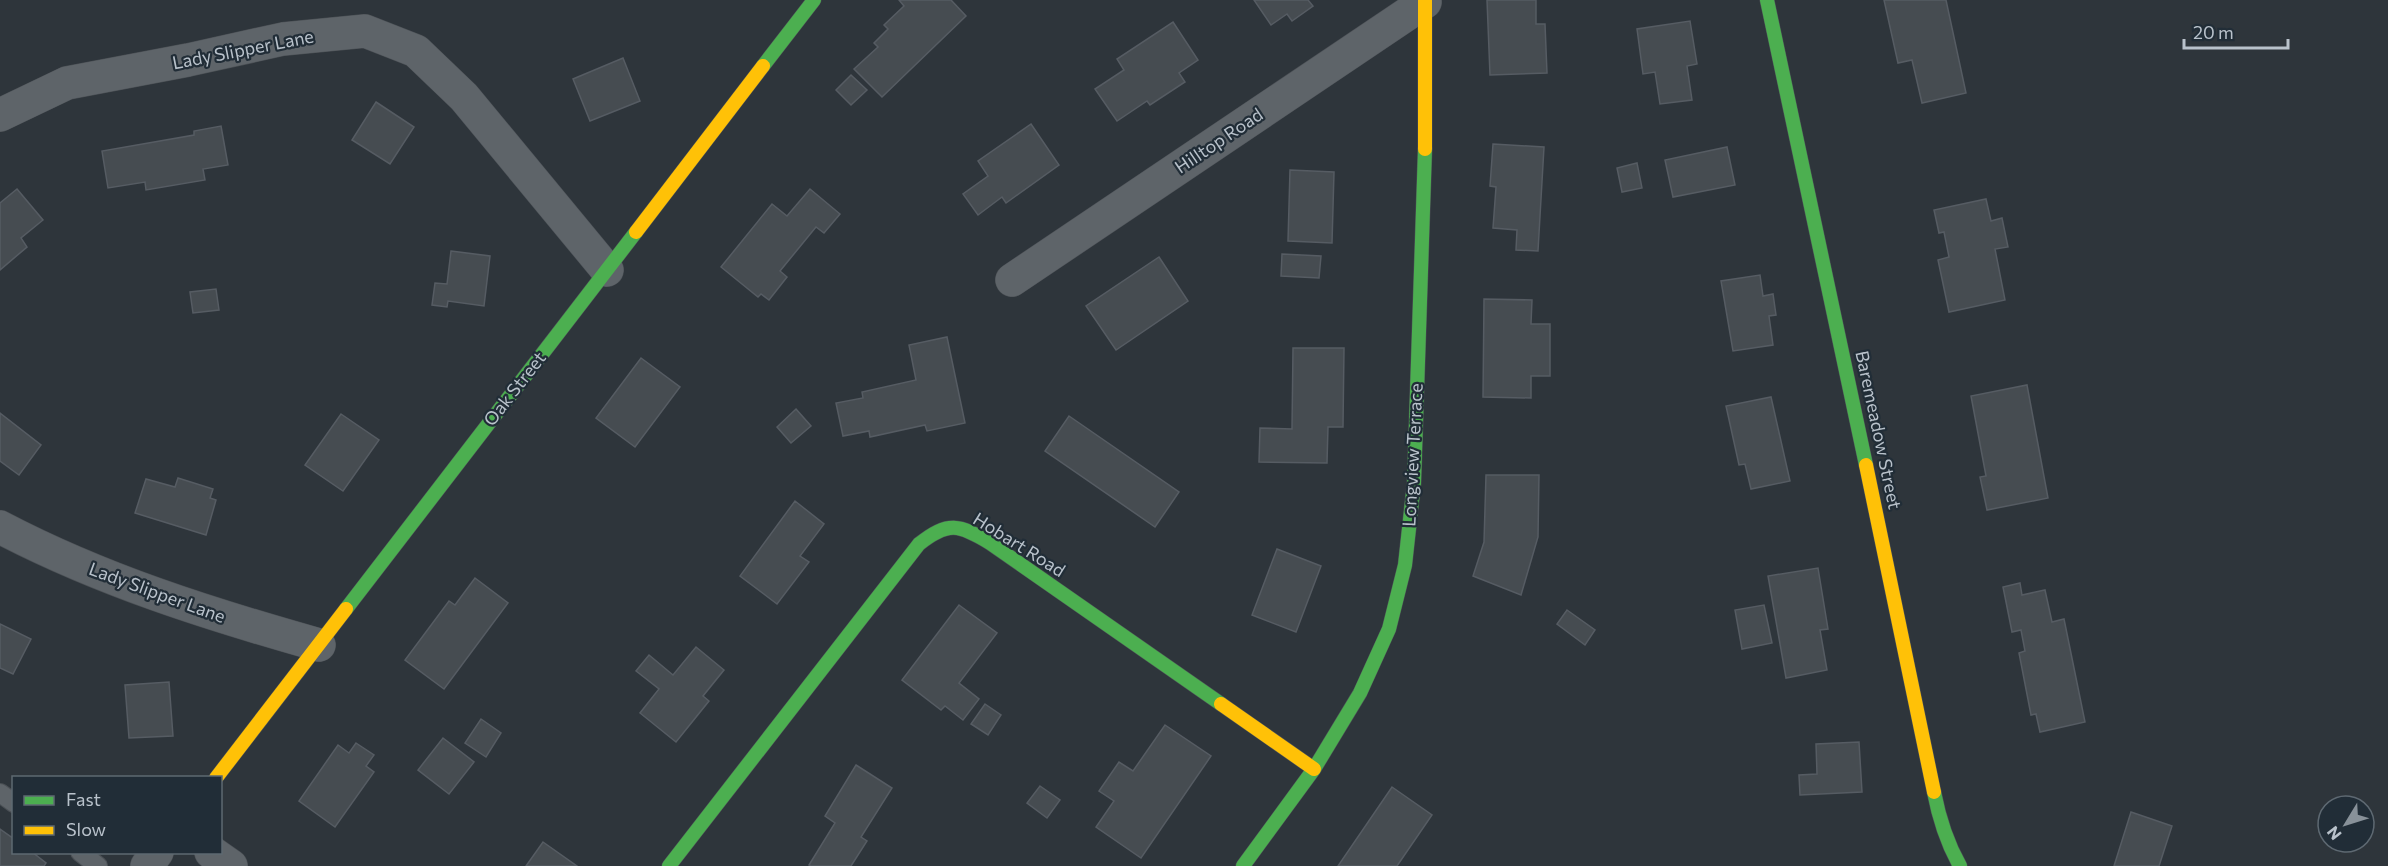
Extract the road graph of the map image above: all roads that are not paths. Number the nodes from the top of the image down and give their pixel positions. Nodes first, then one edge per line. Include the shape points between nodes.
1 (814, 0) edge
2 (1767, 0) edge
3 (1425, 1) edge
4 (0, 115) edge
5 (607, 270) junction
6 (1012, 280) dead end
7 (0, 527) edge
8 (319, 645) junction
9 (1314, 769) junction
10 (217, 776) edge
11 (83, 854) edge
12 (214, 854) edge
13 (98, 866) edge
14 (231, 866) edge
15 (669, 866) edge
16 (1243, 866) edge
17 (1960, 866) edge

1 - 5 street, Oak Street
2 - 17 street, Baremeadow Street via 1939,816
3 - 6 street, Hilltop Road
3 - 9 street, Longview Terrace via 1425,171 1414,483 1405,565 1389,629 1360,693
4 - 5 street, Lady Slipper Lane via 67,83 283,39 365,31 416,51 464,98
5 - 8 street, Oak Street
7 - 8 street, Lady Slipper Lane via 50,554 152,593
8 - 10 street, Oak Street
9 - 15 street, Hobart Road via 1010,556 953,526 936,531 919,544
9 - 16 street, Longview Terrace
11 - 13 lane
12 - 14 street

